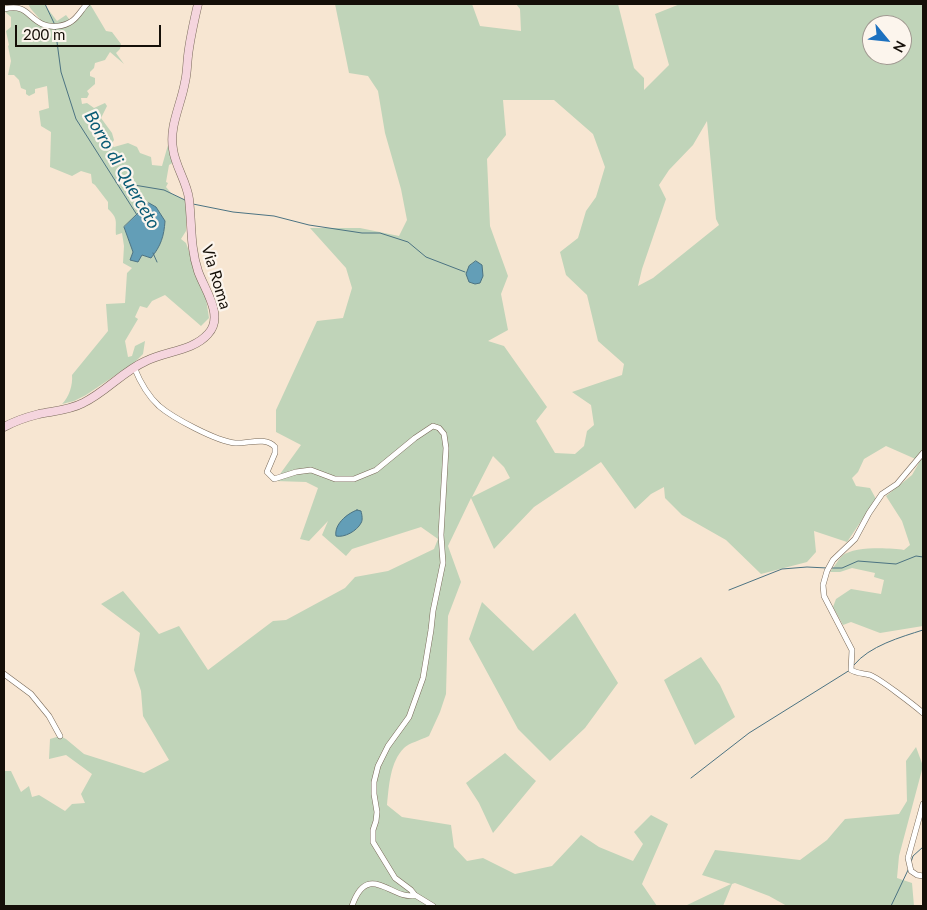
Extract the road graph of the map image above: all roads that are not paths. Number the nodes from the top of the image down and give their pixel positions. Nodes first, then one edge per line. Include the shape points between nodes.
1 (88, 4) edge
2 (198, 4) edge
3 (4, 9) edge
4 (134, 367) junction
5 (4, 427) edge
6 (923, 454) edge
7 (4, 674) edge
8 (923, 714) edge
9 (60, 736) dead end
10 (923, 804) edge
11 (923, 876) edge
12 (414, 895) junction
13 (352, 906) edge
14 (433, 906) edge

1 - 3 street via 72,21 56,26 41,23 20,9
2 - 4 main road, Via Roma via 191,32 186,80 172,139 176,162 189,197 195,263 215,319 208,335 190,346
4 - 5 main road, Via Roma via 84,403 30,416
4 - 12 street via 140,383 159,406 193,427 233,443 272,443 275,452 266,472 274,480 311,470 335,479 354,479 376,470 425,430 433,426 444,434 443,558 423,678 409,718 385,753 374,782 377,812 373,842 396,878
6 - 8 street via 897,484 882,494 855,540 833,560 823,585 827,604 852,650 851,670 872,675
7 - 9 street via 31,694
10 - 11 street via 908,858 911,871
12 - 13 street via 368,885 357,894
12 - 14 street

